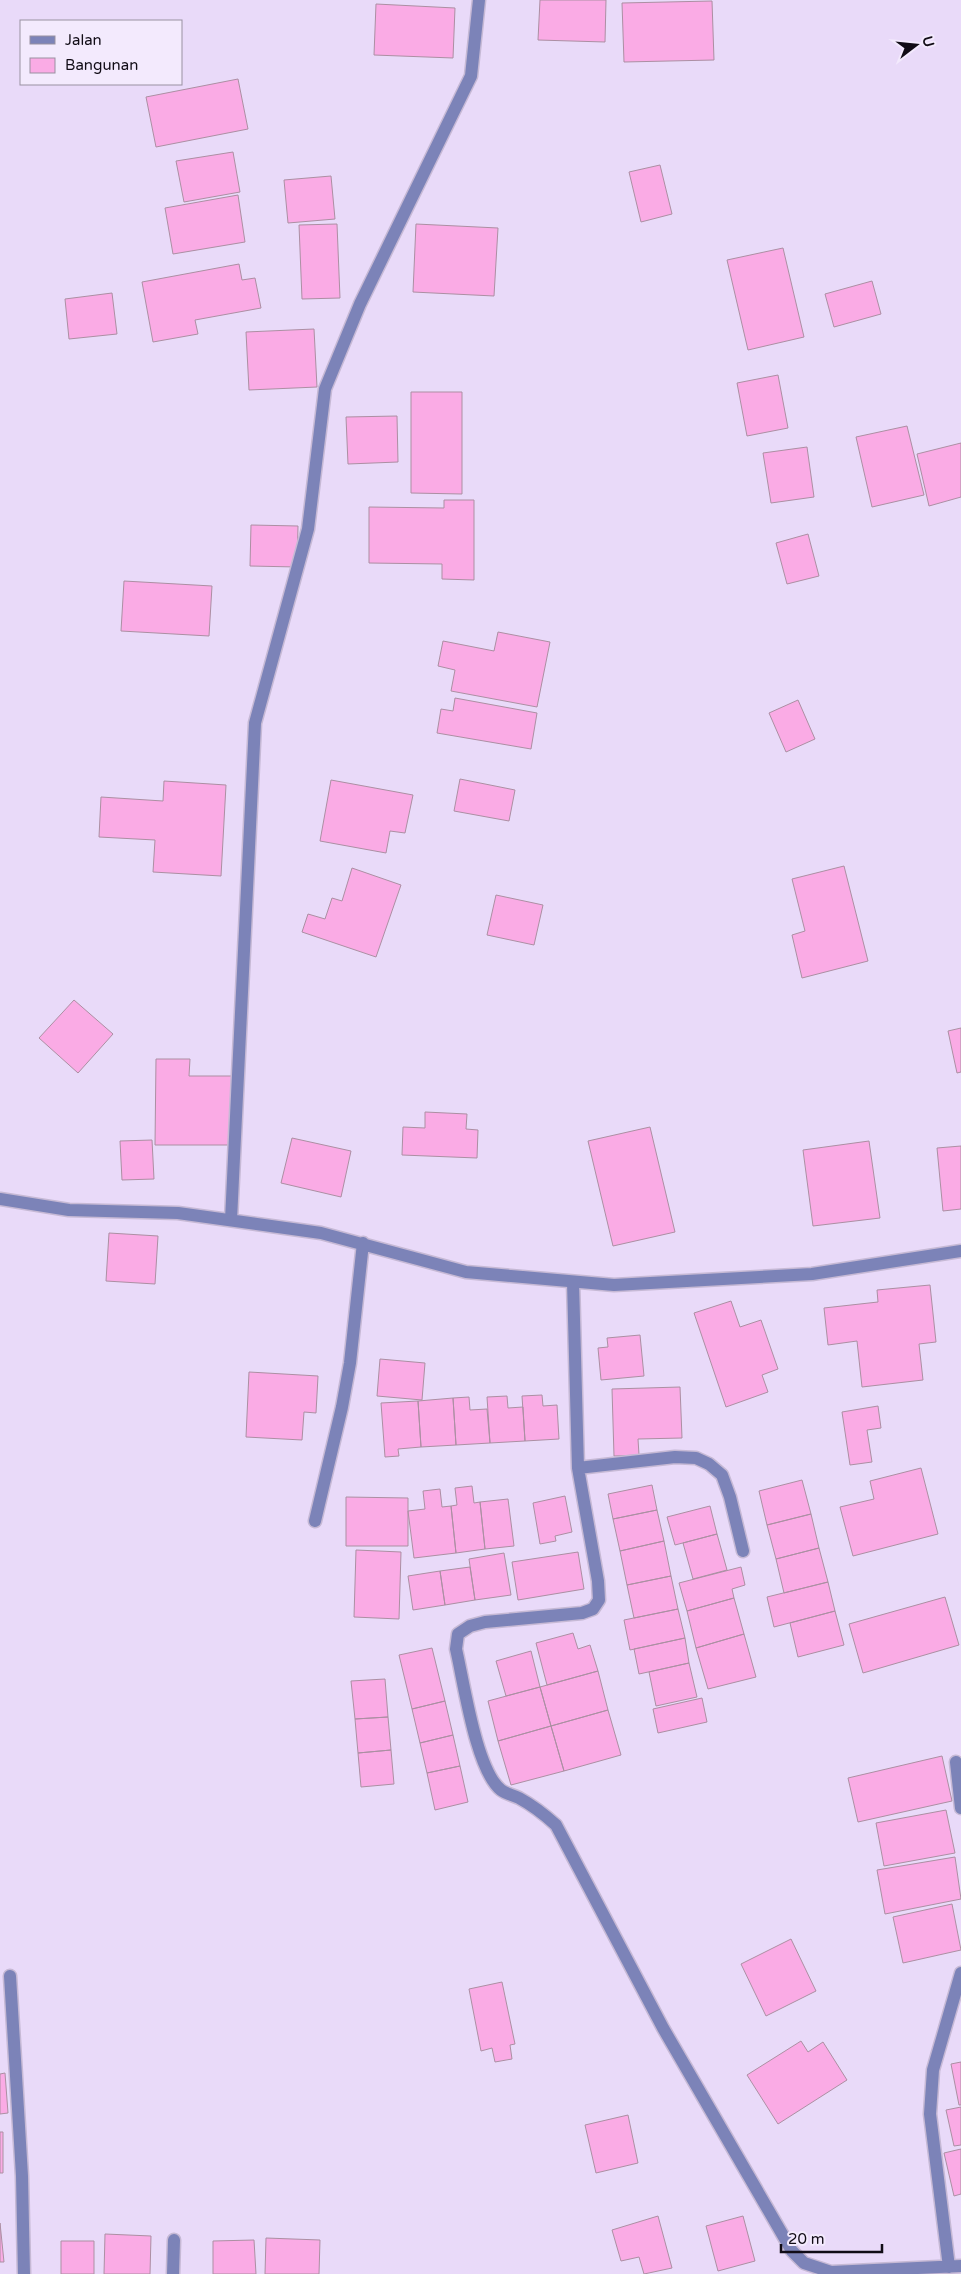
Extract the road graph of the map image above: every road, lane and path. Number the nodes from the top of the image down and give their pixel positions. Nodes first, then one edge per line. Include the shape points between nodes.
1 (479, 0) edge
2 (0, 1199) edge
3 (232, 1220) junction
4 (363, 1243) junction
5 (961, 1251) edge
6 (573, 1282) junction
7 (578, 1468) junction
8 (315, 1521) dead end
9 (744, 1551) dead end
10 (956, 1762) dead end
11 (961, 1808) edge
12 (961, 1973) edge
13 (10, 1976) dead end
14 (174, 2240) dead end
15 (955, 2267) edge
16 (24, 2274) edge
17 (173, 2274) edge

1 - 3 street via 471,76 360,304 325,389 308,528 255,723
2 - 3 street via 69,1210 178,1213
3 - 4 street via 321,1233
4 - 6 street via 466,1272
4 - 8 street via 350,1363
5 - 6 street via 812,1274 614,1285
6 - 7 street
7 - 9 street via 675,1457 696,1458 709,1464 722,1475
7 - 15 street via 598,1581 599,1600 593,1610 485,1622 458,1634 456,1649 481,1757 489,1776 502,1790 556,1825 663,2028 792,2251 804,2263 831,2272
10 - 11 street
12 - 15 street via 933,2070 930,2114
13 - 16 street via 22,2176
14 - 17 street

